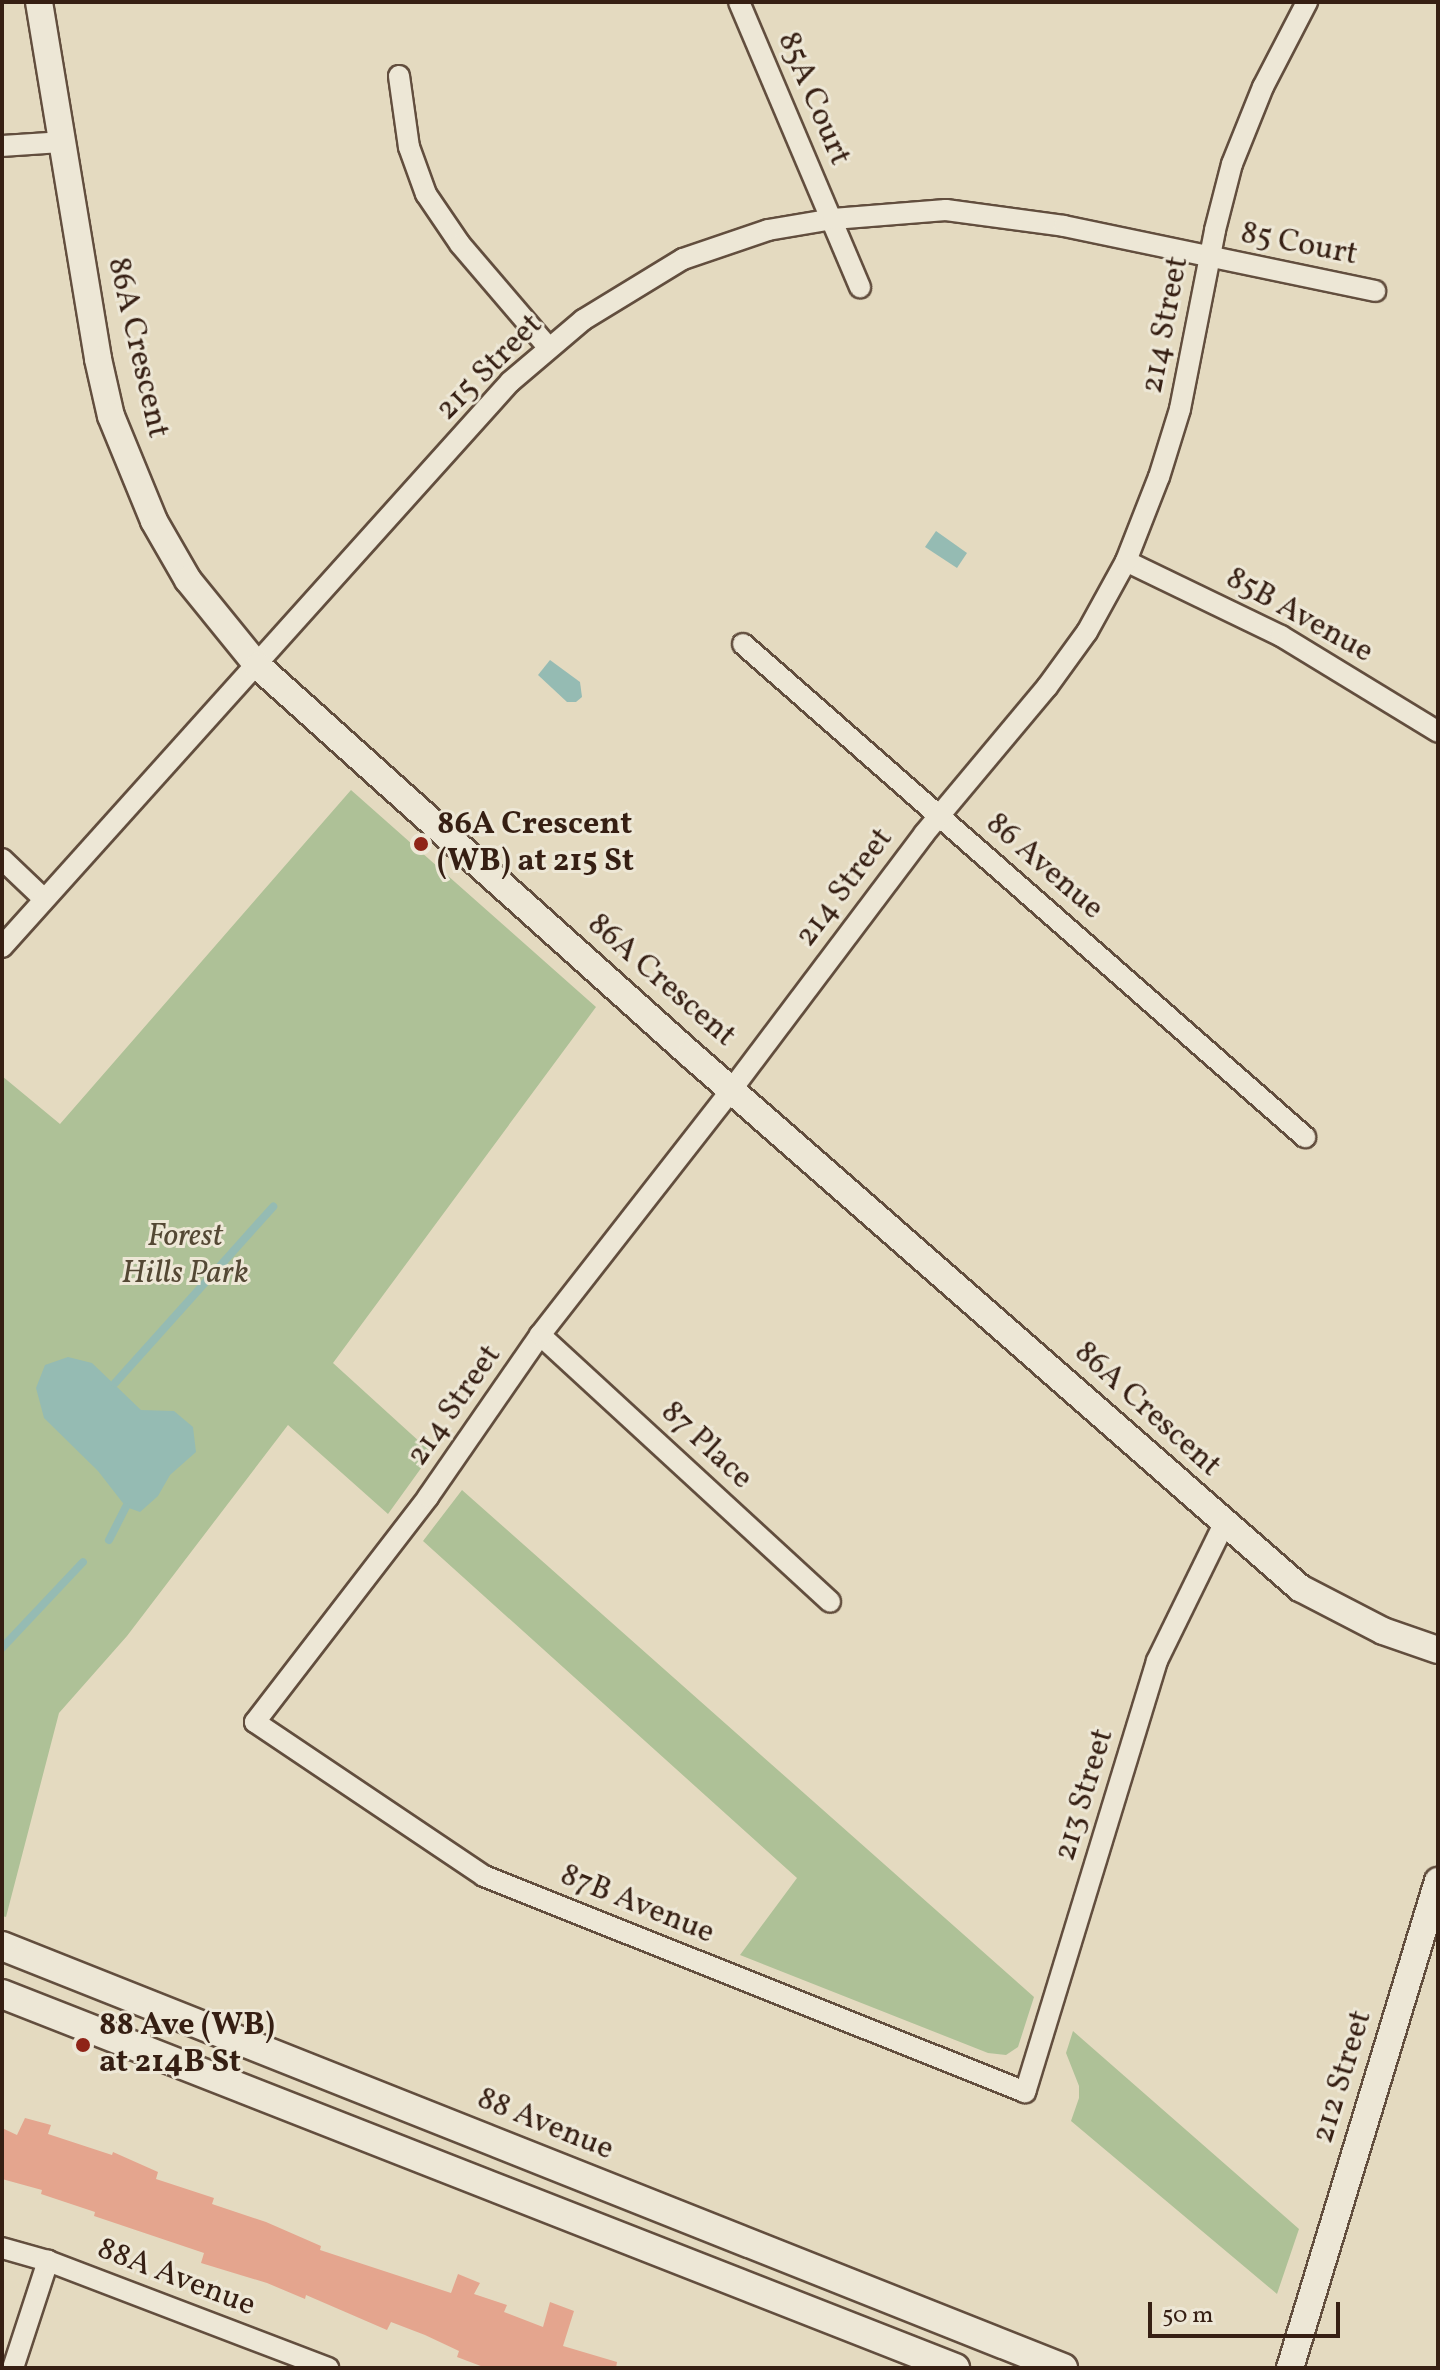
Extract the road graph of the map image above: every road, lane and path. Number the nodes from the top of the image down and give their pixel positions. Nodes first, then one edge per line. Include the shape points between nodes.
1 (39, 2) edge
2 (739, 2) edge
3 (1307, 2) edge
4 (399, 76) dead end
5 (62, 142) junction
6 (2, 146) edge
7 (833, 219) junction
8 (1210, 258) junction
9 (860, 287) dead end
10 (1375, 291) dead end
11 (548, 347) junction
12 (1126, 561) junction
13 (743, 644) dead end
14 (258, 666) junction
15 (1438, 732) edge
16 (939, 814) junction
17 (2, 859) edge
18 (44, 899) junction
19 (2, 947) edge
20 (732, 1089) junction
21 (1305, 1137) dead end
22 (540, 1335) junction
23 (1224, 1524) junction
24 (830, 1602) dead end
25 (1438, 1650) edge
26 (255, 1722) joint
27 (1438, 1881) edge
28 (2, 1946) edge
29 (2, 1994) edge
30 (1025, 2092) joint
31 (2, 2248) edge
32 (48, 2261) junction
33 (13, 2368) edge
34 (328, 2368) edge
35 (955, 2368) edge
36 (1063, 2368) edge
37 (1290, 2368) edge

1 - 5 street, 86A Crescent
2 - 7 street, 85A Court
3 - 8 street, 214 Street via 1251,112 1228,177
4 - 11 street via 409,147 426,194 460,244
5 - 6 street
5 - 14 street, 86A Crescent via 111,416 154,521 188,580
7 - 8 street, 215 Street via 912,210 988,214
7 - 9 street, 85A Court
7 - 11 street, 215 Street via 768,230 683,259 625,292
8 - 10 street, 85 Court
8 - 12 street, 214 Street via 1180,409
11 - 14 street, 215 Street via 510,382
12 - 15 street, 85B Avenue via 1281,636
12 - 16 street, 214 Street via 1064,665
13 - 16 street, 86 Avenue
14 - 18 street, 215 Street
14 - 20 street, 86A Crescent
16 - 20 street, 214 Street
16 - 21 street, 86 Avenue
17 - 18 street
18 - 19 street, 215 Street
20 - 22 street, 214 Street
20 - 23 street, 86A Crescent
22 - 24 street, 87 Place
22 - 26 street, 214 Street via 428,1497
23 - 25 street, 86A Crescent via 1300,1588 1383,1631
23 - 30 street, 213 Street via 1157,1661
26 - 30 street, 87B Avenue via 484,1876
27 - 37 street, 212 Street
28 - 36 main road, 88 Avenue
29 - 35 main road
31 - 32 street, 88A Avenue
32 - 33 street
32 - 34 street, 88A Avenue

